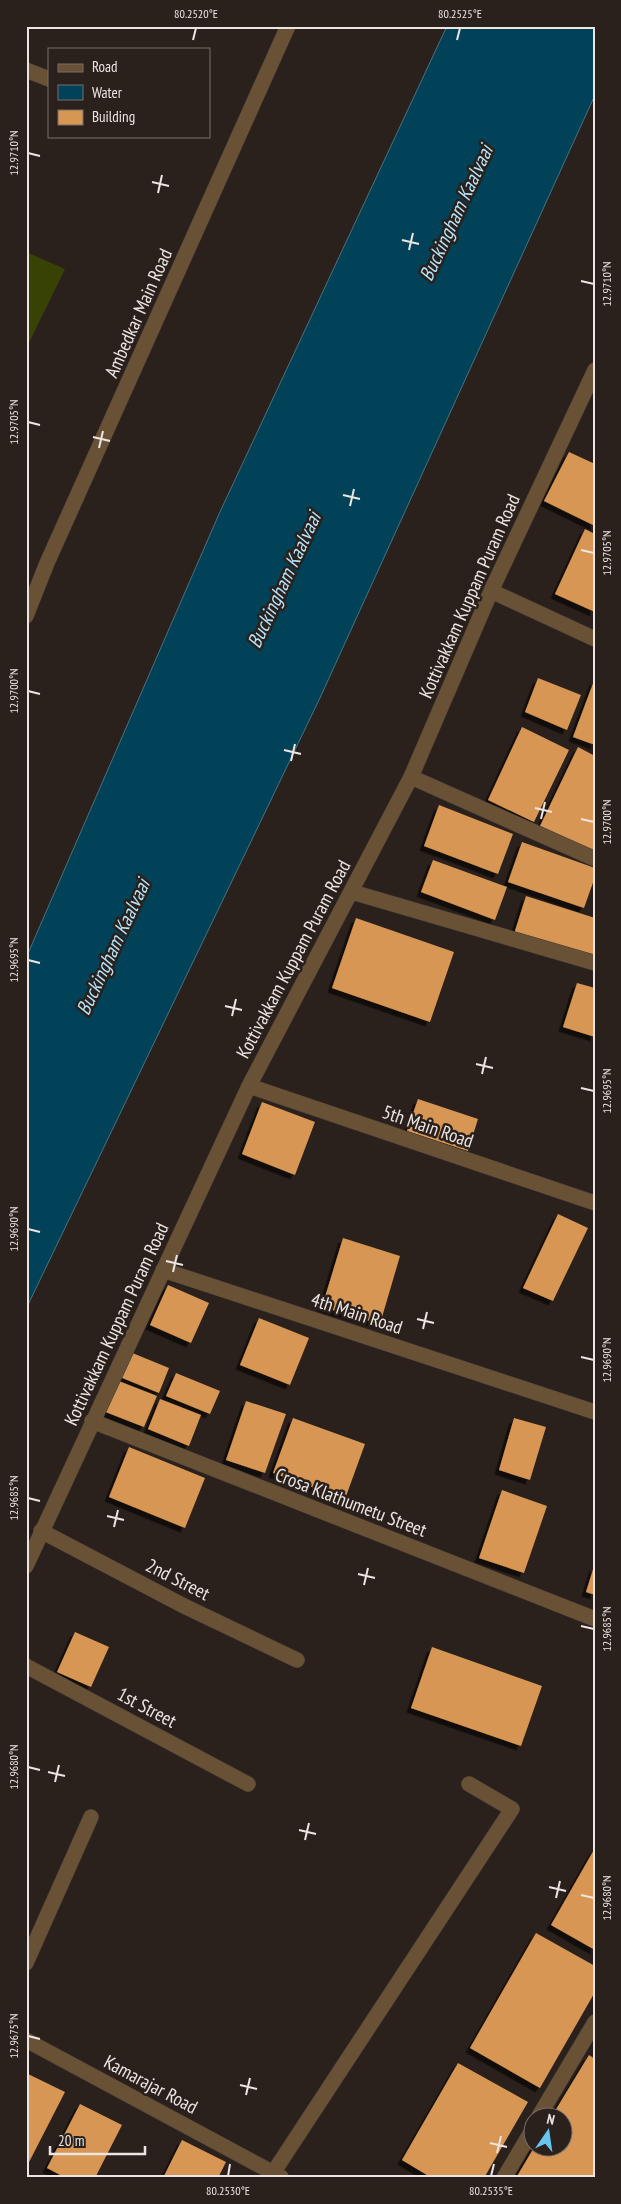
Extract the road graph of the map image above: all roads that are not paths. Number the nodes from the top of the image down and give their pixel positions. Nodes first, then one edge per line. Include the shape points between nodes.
1 (288, 26) edge
2 (26, 70) edge
3 (48, 79) edge
4 (595, 370) edge
5 (491, 591) junction
6 (26, 616) edge
7 (595, 639) edge
8 (412, 777) junction
9 (595, 859) edge
10 (352, 892) junction
11 (595, 963) edge
12 (249, 1086) junction
13 (595, 1204) edge
14 (163, 1270) junction
15 (595, 1412) edge
16 (92, 1421) junction
17 (41, 1531) junction
18 (26, 1566) edge
19 (595, 1619) edge
20 (297, 1660) dead end
21 (26, 1666) edge
22 (248, 1784) dead end
23 (469, 1784) dead end
24 (91, 1817) dead end
25 (26, 1963) edge
26 (595, 2022) edge
27 (26, 2040) edge
28 (545, 2106) edge
29 (524, 2144) edge
30 (278, 2176) edge
31 (504, 2178) edge

1 - 6 street, Ambedkar Main Road
2 - 3 street
4 - 5 street, Kottivakkam Kuppam Puram Road
5 - 7 street
5 - 8 street, Kottivakkam Kuppam Puram Road
8 - 9 street
8 - 10 street, Kottivakkam Kuppam Puram Road
10 - 11 street
10 - 12 street, Kottivakkam Kuppam Puram Road
12 - 13 street, 5th Main Road
12 - 14 street, Kottivakkam Kuppam Puram Road
14 - 15 street, 4th Main Road
14 - 16 street, Kottivakkam Kuppam Puram Road
16 - 17 street, Kottivakkam Kuppam Puram Road
16 - 19 street, Crosa Klathumetu Street
17 - 18 street, Kottivakkam Kuppam Puram Road
17 - 20 street, 2nd Street via 184,1606
21 - 22 street, 1st Street
23 - 30 street via 512,1809
24 - 25 street
26 - 28 street
27 - 30 street, Kamarajar Road
29 - 31 street

